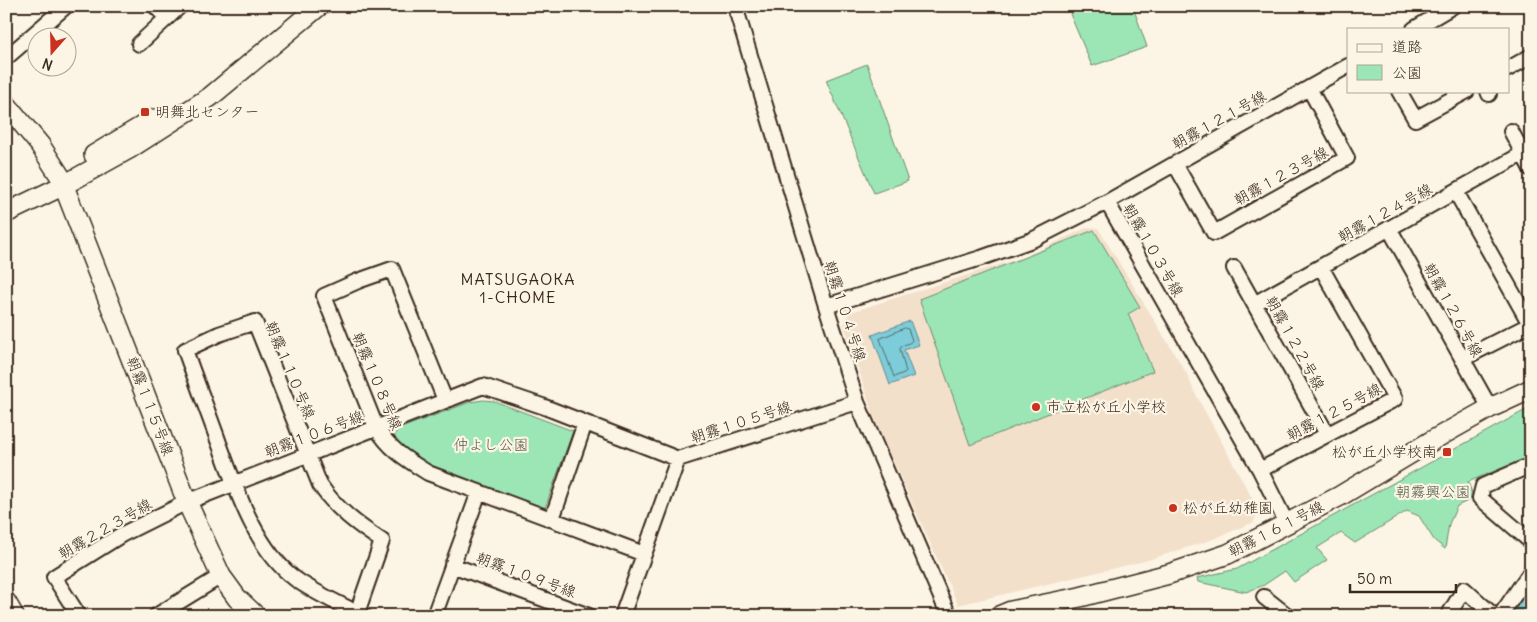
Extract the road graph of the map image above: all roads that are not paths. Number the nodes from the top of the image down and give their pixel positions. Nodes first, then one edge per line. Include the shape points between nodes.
1 (66, 6) edge
2 (155, 6) edge
3 (180, 6) edge
4 (302, 6) edge
5 (319, 6) edge
6 (735, 6) edge
7 (1453, 6) edge
8 (166, 18) junction
9 (1416, 28) edge
10 (139, 44) dead end
11 (1531, 56) edge
12 (6, 58) edge
13 (1347, 67) edge
14 (1510, 68) edge
15 (1309, 88) junction
16 (1400, 92) edge
17 (1465, 92) edge
18 (6, 104) edge
19 (1511, 131) dead end
20 (1526, 151) edge
21 (1175, 164) junction
22 (1531, 169) edge
23 (62, 180) junction
24 (1456, 192) junction
25 (6, 200) edge
26 (1107, 202) junction
27 (6, 213) edge
28 (1389, 228) junction
29 (1321, 267) junction
30 (1234, 268) dead end
31 (1254, 304) junction
32 (826, 306) junction
33 (1530, 324) edge
34 (1462, 359) junction
35 (1531, 388) edge
36 (445, 400) junction
37 (857, 402) junction
38 (1490, 408) junction
39 (585, 423) junction
40 (376, 428) junction
41 (1327, 434) junction
42 (307, 454) junction
43 (678, 459) junction
44 (1531, 465) edge
45 (1260, 470) junction
46 (234, 483) junction
47 (479, 492) junction
48 (187, 502) junction
49 (552, 519) junction
50 (1287, 524) junction
51 (1531, 542) edge
52 (644, 554) junction
53 (452, 565) junction
54 (1531, 571) edge
55 (221, 576) junction
56 (1264, 596) dead end
57 (6, 602) edge
58 (360, 614) edge
59 (14, 616) edge
60 (79, 616) edge
61 (156, 616) edge
62 (256, 616) edge
63 (434, 616) edge
64 (589, 616) edge
65 (622, 616) edge
66 (949, 616) edge
67 (999, 616) edge
68 (1288, 616) edge
69 (1448, 616) edge
70 (1494, 616) edge
71 (1500, 616) edge

1 - 12 street
2 - 8 street
3 - 8 street
4 - 23 street via 220,75
5 - 23 street via 210,97 129,149
6 - 32 street, 朝霧１０４号線
7 - 9 street
8 - 10 street
11 - 14 street
13 - 15 street, 朝霧１２１号線
15 - 21 street, 朝霧１２１号線
15 - 21 street, 朝霧１２３号線 via 1347,158 1214,233
16 - 17 street via 1415,119
18 - 23 street, 朝霧１１５号線 via 40,145
19 - 20 street
20 - 22 street
20 - 24 street, 朝霧１２４号線
21 - 26 street, 朝霧１２１号線
23 - 25 street
23 - 27 street
23 - 48 street, 朝霧１１５号線
24 - 28 street, 朝霧１２４号線
24 - 33 street
26 - 32 street, 朝霧１０３号線 via 1023,243
26 - 45 street, 朝霧１０３号線
28 - 29 street, 朝霧１２４号線
28 - 34 street, 朝霧１２６号線
29 - 31 street, 朝霧１２４号線
29 - 41 street, 朝霧１２５号線 via 1395,399
30 - 31 street, 朝霧１２２号線
31 - 41 street, 朝霧１２２号線
32 - 37 street, 朝霧１０４号線
33 - 34 street
34 - 38 street, 朝霧１２６号線
35 - 38 street, 朝霧１６１号線
36 - 39 street, 朝霧１０６号線 via 483,386
36 - 40 street, 朝霧１０６号線
36 - 40 street, 朝霧１０８号線 via 392,269 358,281 324,296
37 - 43 street, 朝霧１０５号線
37 - 66 street, 朝霧１０４号線
38 - 50 street, 朝霧１６１号線
39 - 43 street, 朝霧１０６号線
39 - 49 street
40 - 42 street, 朝霧１０６号線
40 - 47 street, 朝霧１０８号線 via 399,456 428,473
41 - 45 street, 朝霧１２５号線
42 - 46 street, 朝霧１０６号線
42 - 46 street, 朝霧１１０号線 via 254,322 219,334 185,350
42 - 58 street, 朝霧１１０号線 via 330,500 356,524 382,541
43 - 52 street, 朝霧１０５号線
44 - 51 street via 1483,486 1480,498
45 - 50 street, 朝霧１０３号線
46 - 48 street, 朝霧１０６号線
46 - 58 street, 朝霧１１０号線 via 262,543 292,577
47 - 49 street, 朝霧１０８号線
47 - 53 street
48 - 55 street, 朝霧１１５号線
48 - 60 street, 朝霧２２３号線 via 121,535 54,577
49 - 52 street, 朝霧１０８号線
50 - 67 street, 朝霧１６１号線 via 1228,554 1169,574
52 - 65 street, 朝霧１０５号線
53 - 63 street
53 - 64 street, 朝霧１０９号線
54 - 71 street
55 - 61 street
55 - 62 street, 朝霧１１５号線
56 - 68 street
57 - 59 street
69 - 70 street via 1464,589

